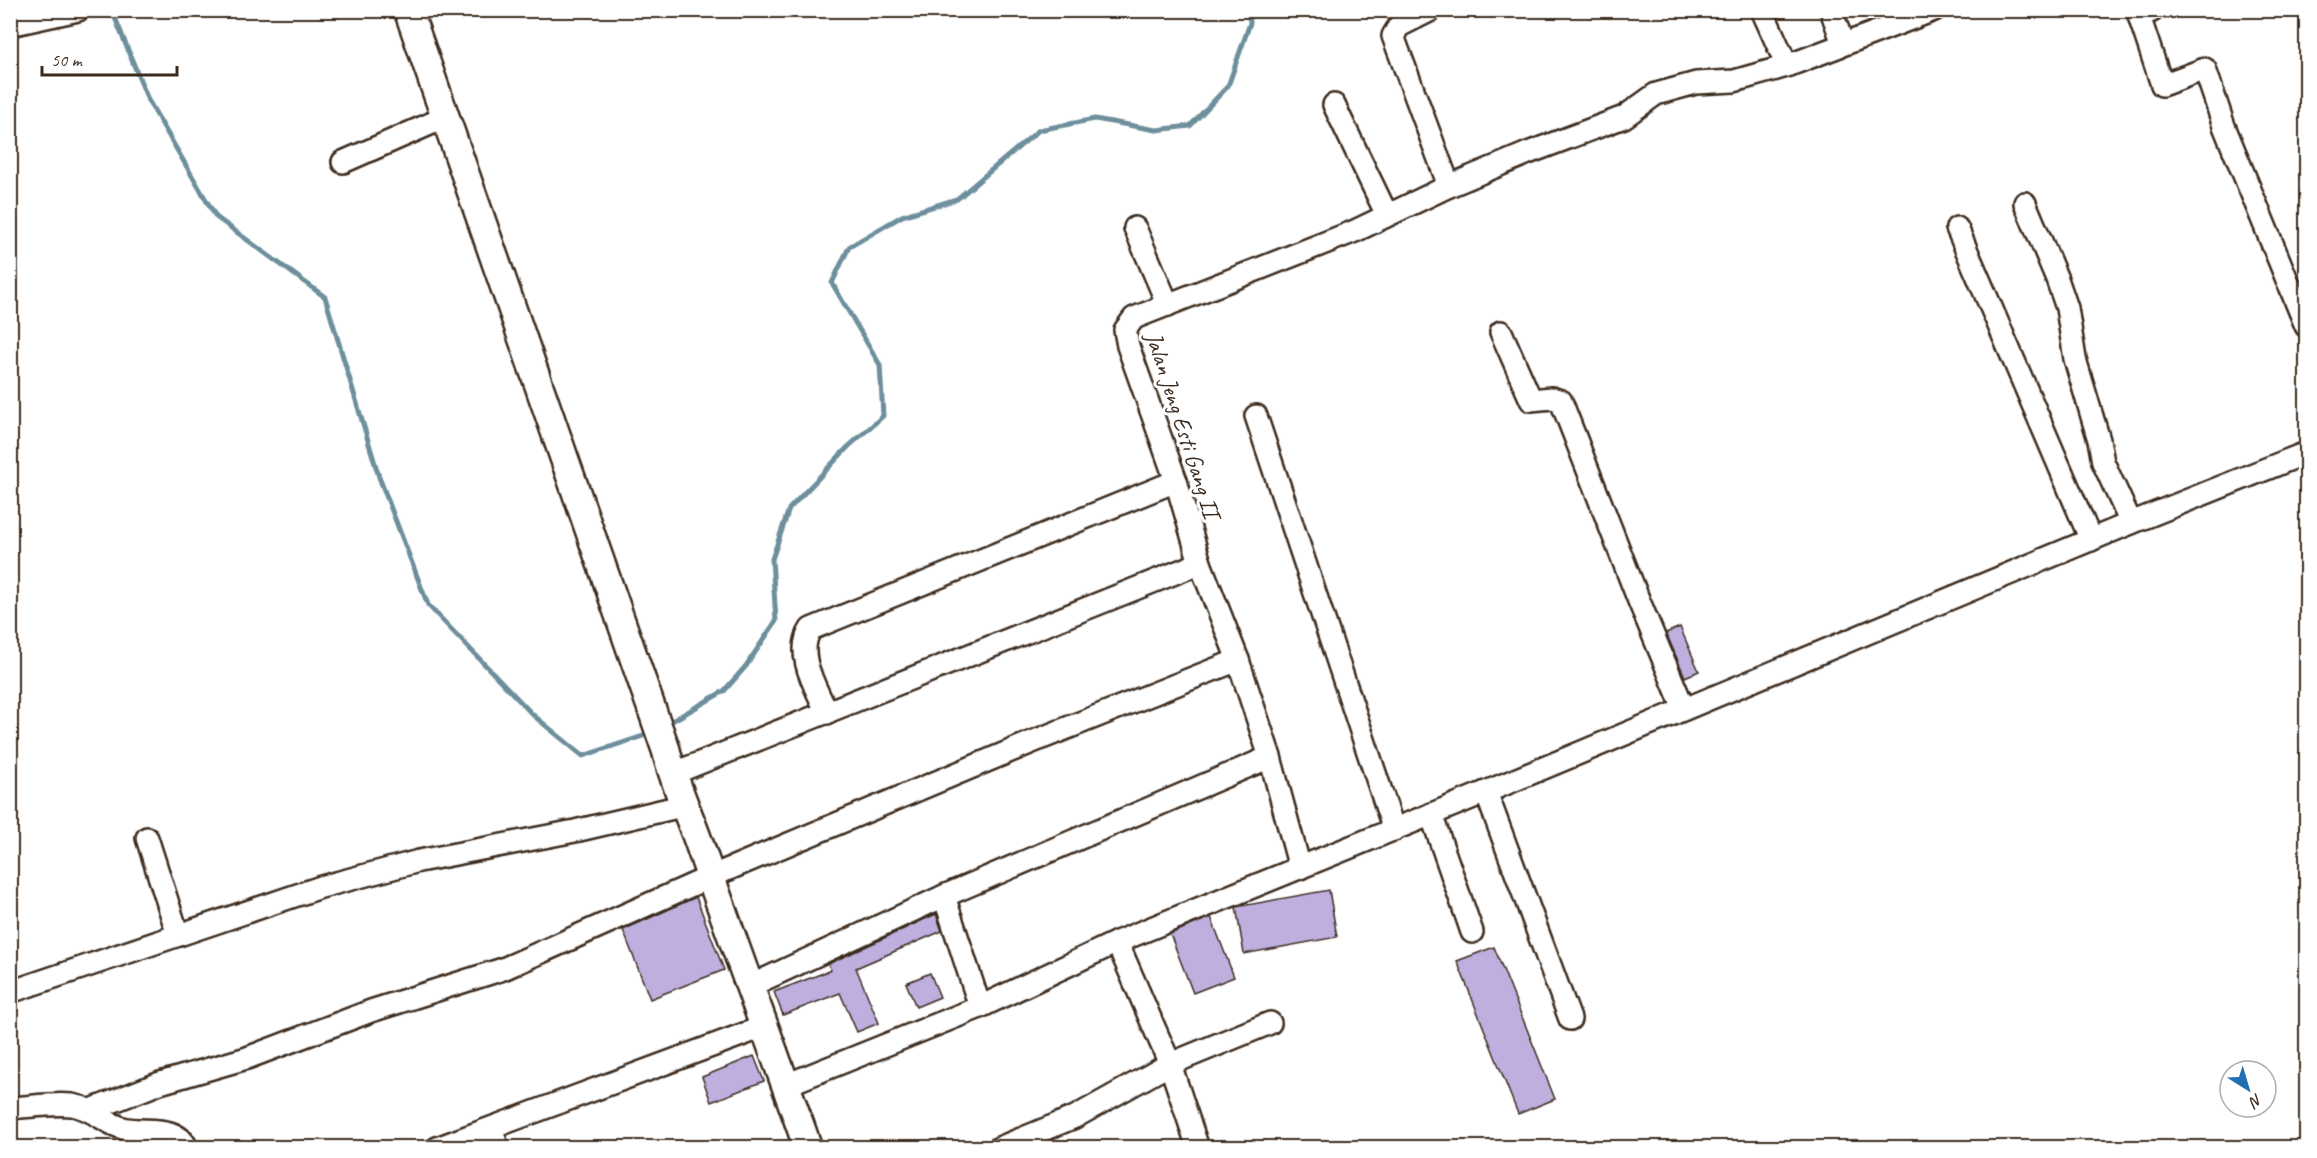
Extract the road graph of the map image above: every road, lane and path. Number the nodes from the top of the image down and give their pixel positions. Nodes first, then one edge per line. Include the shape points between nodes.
1 (78, 10) edge
2 (408, 10) edge
3 (1431, 10) edge
4 (1762, 10) edge
5 (1831, 10) edge
6 (1934, 10) edge
7 (2152, 10) edge
8 (10, 25) edge
9 (1843, 44) junction
10 (1787, 66) junction
11 (1334, 105) dead end
12 (446, 117) junction
13 (343, 162) dead end
14 (1449, 186) junction
15 (2025, 203) dead end
16 (1387, 215) junction
17 (1135, 228) dead end
18 (1957, 228) dead end
19 (1168, 305) junction
20 (2307, 326) edge
21 (1501, 332) dead end
22 (1256, 416) dead end
23 (2307, 453) edge
24 (1176, 481) junction
25 (2131, 523) junction
26 (2091, 540) junction
27 (1200, 563) junction
28 (1238, 660) junction
29 (1684, 709) junction
30 (827, 713) junction
31 (1270, 757) junction
32 (669, 762) junction
33 (1486, 792) junction
34 (686, 805) junction
35 (1431, 814) junction
36 (1394, 830) junction
37 (147, 838) dead end
38 (1300, 868) junction
39 (710, 877) junction
40 (944, 896) junction
41 (1472, 932) dead end
42 (178, 935) junction
43 (1117, 942) junction
44 (748, 987) junction
45 (10, 992) edge
46 (980, 1007) junction
47 (1570, 1019) dead end
48 (1270, 1023) dead end
49 (763, 1027) junction
50 (1170, 1064) junction
51 (786, 1085) junction
52 (10, 1108) edge
53 (91, 1110) junction
54 (495, 1138) edge
55 (187, 1148) edge
56 (437, 1148) edge
57 (808, 1148) edge
58 (999, 1148) edge
59 (1198, 1148) edge

1 - 8 street
2 - 12 main road
3 - 14 street via 1399,26 1393,36
4 - 10 street
5 - 9 street
6 - 9 street, Jalan Jeng Esti Gang II
7 - 20 street via 2139,16 2162,85 2205,69 2224,126
9 - 10 street, Jalan Jeng Esti Gang II
10 - 14 street, Jalan Jeng Esti Gang II via 1734,81 1696,83 1656,94 1624,117
11 - 16 street
12 - 13 street
12 - 32 main road
14 - 16 street, Jalan Jeng Esti Gang II
15 - 25 street via 2064,298 2075,359 2103,462
16 - 19 street, Jalan Jeng Esti Gang II
17 - 19 street
18 - 26 street
19 - 24 street, Jalan Jeng Esti Gang II via 1134,318 1125,330
21 - 29 street via 1531,400 1561,400
22 - 36 street
23 - 25 street
24 - 27 street, Jalan Jeng Esti Gang II
24 - 30 street via 811,629 806,637 805,661
25 - 26 street
26 - 29 street
27 - 28 street, Jalan Jeng Esti Gang II
27 - 30 street
28 - 31 street, Jalan Jeng Esti Gang II
28 - 39 street
29 - 33 street
30 - 32 street
31 - 38 street, Jalan Jeng Esti Gang II
31 - 40 street
32 - 34 main road
33 - 35 street
33 - 47 street
34 - 39 main road
34 - 42 street via 420,861 321,887
35 - 36 street
35 - 41 street
36 - 38 street
37 - 42 street
38 - 43 street
39 - 44 main road
39 - 53 street via 503,969 370,1011 248,1058 160,1083
40 - 44 street
40 - 46 street
42 - 45 street
43 - 46 street
43 - 50 street
44 - 49 main road
46 - 51 street
48 - 50 street
49 - 51 main road
49 - 54 street
50 - 58 street via 1075,1117
50 - 59 street
51 - 57 main road
52 - 53 street via 65,1105
53 - 55 street via 124,1129 173,1133
54 - 56 street

